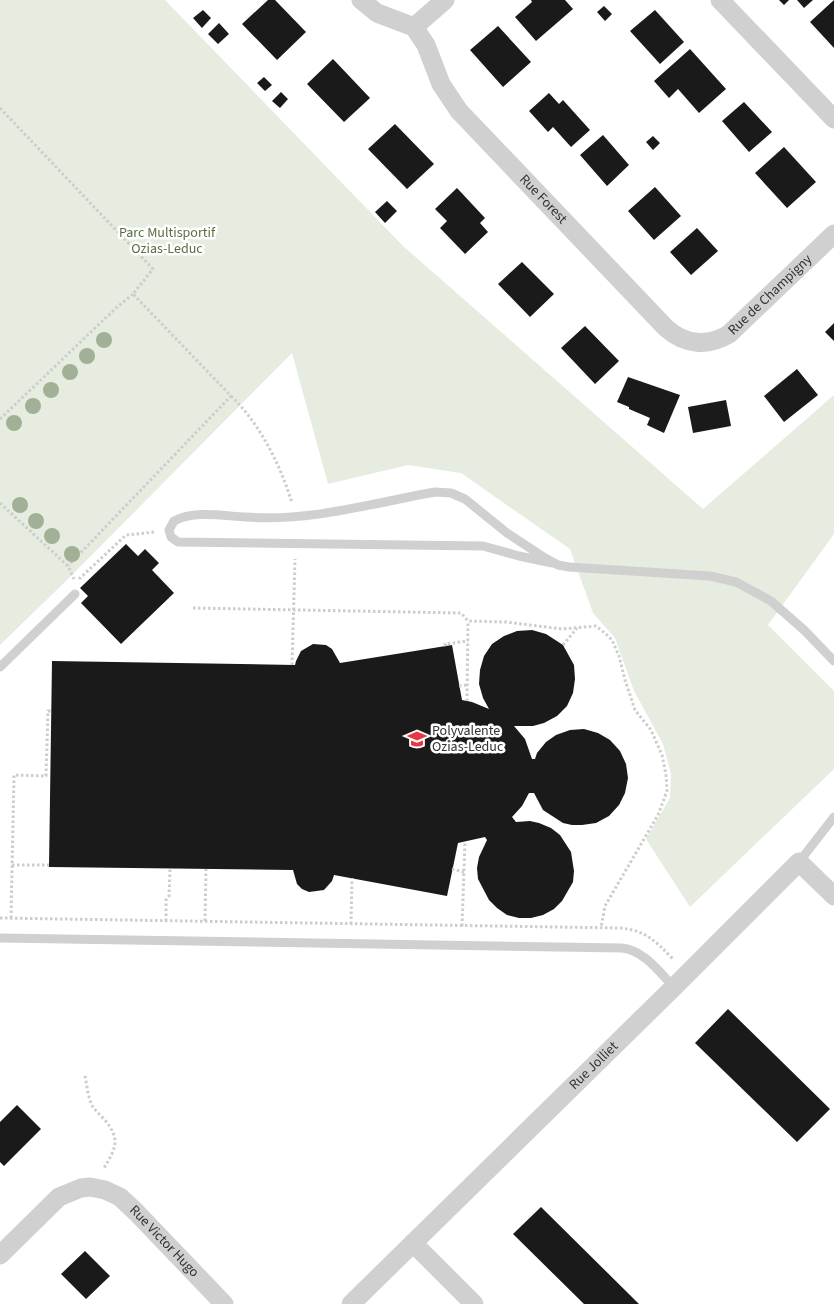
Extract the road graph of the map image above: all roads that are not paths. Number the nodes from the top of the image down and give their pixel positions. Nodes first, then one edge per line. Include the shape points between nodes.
1 (361, 0) edge
2 (444, 0) edge
3 (720, 0) edge
4 (414, 27) junction
5 (834, 119) edge
6 (834, 234) edge
7 (701, 343) joint
8 (552, 562) junction
9 (75, 594) dead end
10 (834, 661) edge
11 (0, 667) edge
12 (834, 817) edge
13 (799, 862) junction
14 (834, 896) edge
15 (0, 938) edge
16 (674, 987) junction
17 (413, 1243) junction
18 (0, 1255) edge
19 (224, 1304) edge
20 (351, 1304) edge
21 (474, 1304) edge

1 - 4 street via 376,13
2 - 4 street
3 - 5 street
4 - 7 street, Rue Forest via 426,45 441,84 460,111 672,334 686,341
6 - 7 street, Rue de Champigny via 735,330 716,341
8 - 8 lane via 507,533 465,499 450,493 435,492 295,517 194,515 174,521 170,530 171,537 178,542 483,546
8 - 10 lane via 569,567 710,576 736,582 771,601
9 - 11 lane
12 - 13 lane
13 - 14 street
13 - 16 street, Rue Jolliet
15 - 16 lane via 628,949 640,955
16 - 17 street, Rue Jolliet
17 - 20 street, Rue Jolliet
17 - 21 street
18 - 19 street, Rue Victor Hugo via 59,1197 81,1188 97,1188 126,1202

